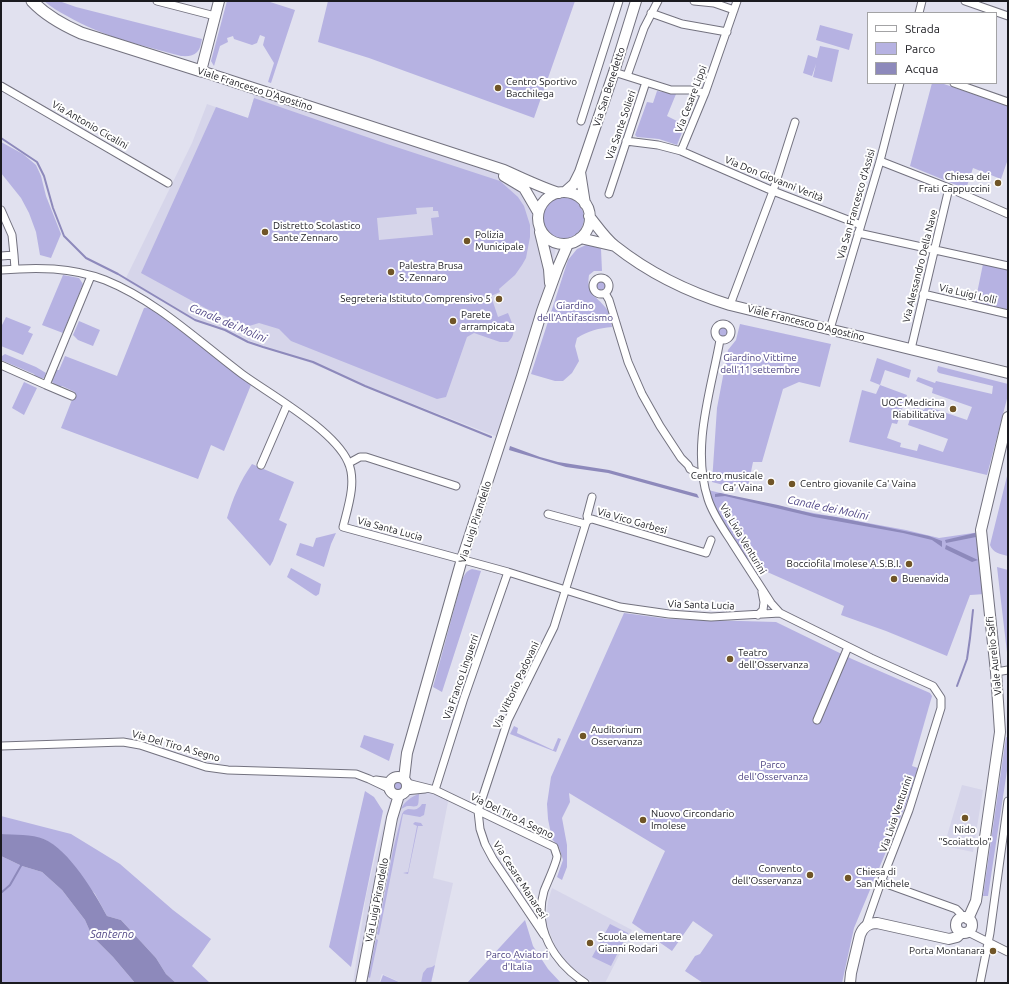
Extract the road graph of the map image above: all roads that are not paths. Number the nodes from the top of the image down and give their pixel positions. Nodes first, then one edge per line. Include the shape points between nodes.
1 (32, 1) edge
2 (157, 1) edge
3 (219, 1) edge
4 (619, 1) edge
5 (636, 1) edge
6 (658, 1) edge
7 (694, 1) edge
8 (737, 1) edge
9 (922, 1) edge
10 (965, 1) edge
11 (734, 10) junction
12 (918, 12) edge
13 (997, 12) edge
14 (997, 12) edge
15 (650, 13) junction
16 (215, 16) junction
17 (1008, 16) edge
18 (727, 32) junction
19 (201, 71) junction
20 (614, 72) junction
21 (627, 76) junction
22 (646, 82) junction
23 (900, 84) edge
24 (957, 84) edge
25 (1, 86) edge
26 (705, 93) junction
27 (1008, 102) edge
28 (580, 121) dead end
29 (795, 122) dead end
30 (626, 141) junction
31 (681, 151) junction
32 (880, 161) junction
33 (580, 172) junction
34 (168, 183) dead end
35 (524, 183) junction
36 (949, 188) junction
37 (773, 191) junction
38 (562, 192) junction
39 (609, 194) dead end
40 (586, 204) junction
41 (1, 210) edge
42 (538, 212) junction
43 (1008, 214) edge
44 (589, 216) junction
45 (861, 225) junction
46 (540, 228) junction
47 (858, 233) junction
48 (580, 238) junction
49 (568, 244) junction
50 (615, 246) junction
51 (934, 249) junction
52 (14, 255) junction
53 (1, 256) edge
54 (1008, 266) edge
55 (15, 269) junction
56 (1, 270) edge
57 (92, 276) junction
58 (549, 292) junction
59 (605, 293) dead end
60 (923, 294) junction
61 (730, 305) junction
62 (1008, 314) edge
63 (830, 329) junction
64 (720, 340) dead end
65 (911, 349) junction
66 (1, 365) edge
67 (1008, 373) edge
68 (46, 385) junction
69 (72, 396) dead end
70 (287, 405) junction
71 (1008, 417) edge
72 (349, 463) junction
73 (261, 465) dead end
74 (688, 465) junction
75 (701, 467) junction
76 (702, 476) junction
77 (456, 486) dead end
78 (592, 497) dead end
79 (548, 514) dead end
80 (587, 522) junction
81 (711, 540) dead end
82 (462, 559) junction
83 (508, 572) junction
84 (761, 588) junction
85 (565, 590) junction
86 (780, 613) junction
87 (758, 615) junction
88 (848, 647) junction
89 (1008, 670) edge
90 (996, 672) junction
91 (817, 720) dead end
92 (1004, 733) edge
93 (1, 746) edge
94 (398, 786) junction
95 (432, 789) junction
96 (1008, 801) edge
97 (478, 811) junction
98 (881, 882) junction
99 (966, 918) junction
100 (866, 925) junction
101 (964, 932) junction
102 (544, 935) junction
103 (989, 943) junction
104 (1008, 952) edge
105 (361, 983) edge
106 (585, 983) edge
107 (850, 983) edge
108 (980, 983) edge

1 - 19 main road, Viale Francesco D'Agostino via 52,18 81,33
2 - 16 street
3 - 16 street
4 - 28 street
5 - 20 street, Via San Benedetto
6 - 15 street, Via Sante Solieri
7 - 11 street via 714,3
8 - 11 street, Via Cesare Lippi
9 - 12 street
10 - 13 street
11 - 18 street, Via Cesare Lippi
14 - 17 street
15 - 18 street via 682,24
15 - 21 street, Via Sante Solieri
16 - 19 street
18 - 26 street, Via Cesare Lippi
19 - 35 street, Viale Francesco D'Agostino via 485,165
20 - 21 street, Via Sante Solieri
20 - 33 street, Via San Benedetto
21 - 22 street, Via Sante Solieri
22 - 26 street via 671,90
22 - 30 street, Via Sante Solieri
23 - 32 street, Via San Francesco d'Assisi
24 - 27 street
25 - 34 street, Via Antonio Cicalini
26 - 31 street, Via Cesare Lippi
29 - 37 street
30 - 31 street
30 - 39 street, Via Sante Solieri
31 - 37 street, Via Don Giovanni Verità
32 - 36 street
32 - 45 street, Via San Francesco d'Assisi
33 - 38 street, Via San Benedetto via 574,184
33 - 40 street, Via San Benedetto
35 - 38 street, Viale Francesco D'Agostino
35 - 42 street
36 - 43 street
36 - 51 street, Via Alessandro Della Nave
37 - 45 street, Via Don Giovanni Verità
37 - 61 street
38 - 40 street, Viale Francesco D'Agostino via 577,196
38 - 42 street via 553,194 543,202
40 - 44 street, Viale Francesco D'Agostino
41 - 52 street via 12,235
42 - 46 street
44 - 48 street via 587,228
44 - 50 street, Viale Francesco D'Agostino
45 - 47 street, Via San Francesco d'Assisi
46 - 49 street via 551,241
46 - 58 street, Via Luigi Pirandello via 550,280
47 - 51 street
47 - 63 street, Via San Francesco d'Assisi
48 - 49 street
48 - 50 street, Viale Francesco D'Agostino
49 - 58 street, Via Luigi Pirandello
50 - 61 street, Viale Francesco D'Agostino via 687,290
51 - 54 street
51 - 60 street, Via Alessandro Della Nave
52 - 53 street
52 - 55 street
55 - 56 street, Via Santa Lucia
55 - 57 street, Via Santa Lucia via 45,268
57 - 68 street
57 - 70 street, Via Santa Lucia via 131,292 155,307
58 - 82 street, Via Luigi Pirandello
59 - 74 street via 628,362 642,394 663,431
60 - 62 street, Via Luigi Lolli
60 - 65 street, Via Alessandro Della Nave
61 - 63 street, Viale Francesco D'Agostino
63 - 65 street, Viale Francesco D'Agostino
64 - 75 street, Via Livia Venturini via 707,400
65 - 67 street, Viale Francesco D'Agostino
66 - 68 street
68 - 69 street
70 - 72 street, Via Santa Lucia via 328,436
70 - 73 street
71 - 90 street, Viale Aurelio Saffi via 981,530
72 - 77 street via 366,457
72 - 82 street, Via Santa Lucia via 352,481 343,527
74 - 75 street
74 - 76 street
75 - 76 street, Via Livia Venturini
76 - 84 street, Via Livia Venturini via 716,518
78 - 80 street
79 - 80 street
80 - 81 street, Via Vico Garbesi via 592,519 706,553
80 - 85 street, Via Vico Garbesi
82 - 83 street, Via Santa Lucia
82 - 94 street, Via Luigi Pirandello
83 - 85 street, Via Santa Lucia
83 - 95 street, Via Franco Linguerri
84 - 86 street, Via Livia Venturini
84 - 87 street, Via Livia Venturini via 764,602 763,610
85 - 87 street, Via Santa Lucia via 620,607 669,614 711,617
85 - 97 street, Via Vittorio Padovani via 554,627 508,720
86 - 87 street, Via Santa Lucia
86 - 88 street, Via Livia Venturini
88 - 91 street
88 - 98 street, Via Livia Venturini via 934,686 941,698 941,708 910,810
89 - 90 street
90 - 92 street, Viale Aurelio Saffi
92 - 99 street, Viale Aurelio Saffi via 976,901
93 - 94 street, Via Del Tiro A Segno via 123,742 140,745 206,767 356,774
94 - 95 street, Via Del Tiro A Segno
94 - 105 street, Via Luigi Pirandello
95 - 97 street, Via Del Tiro A Segno
96 - 103 street
97 - 102 street, Via Cesare Manaresi via 485,844
97 - 102 street, Via Del Tiro A Segno via 554,847 557,857 540,910
98 - 99 street via 956,909
98 - 100 street, Via Livia Venturini
99 - 101 street via 972,924 972,928
100 - 101 street via 877,923 948,939
100 - 107 street via 860,935
101 - 103 street
102 - 106 street, Via Del Tiro A Segno via 564,964
103 - 104 street
103 - 108 street

